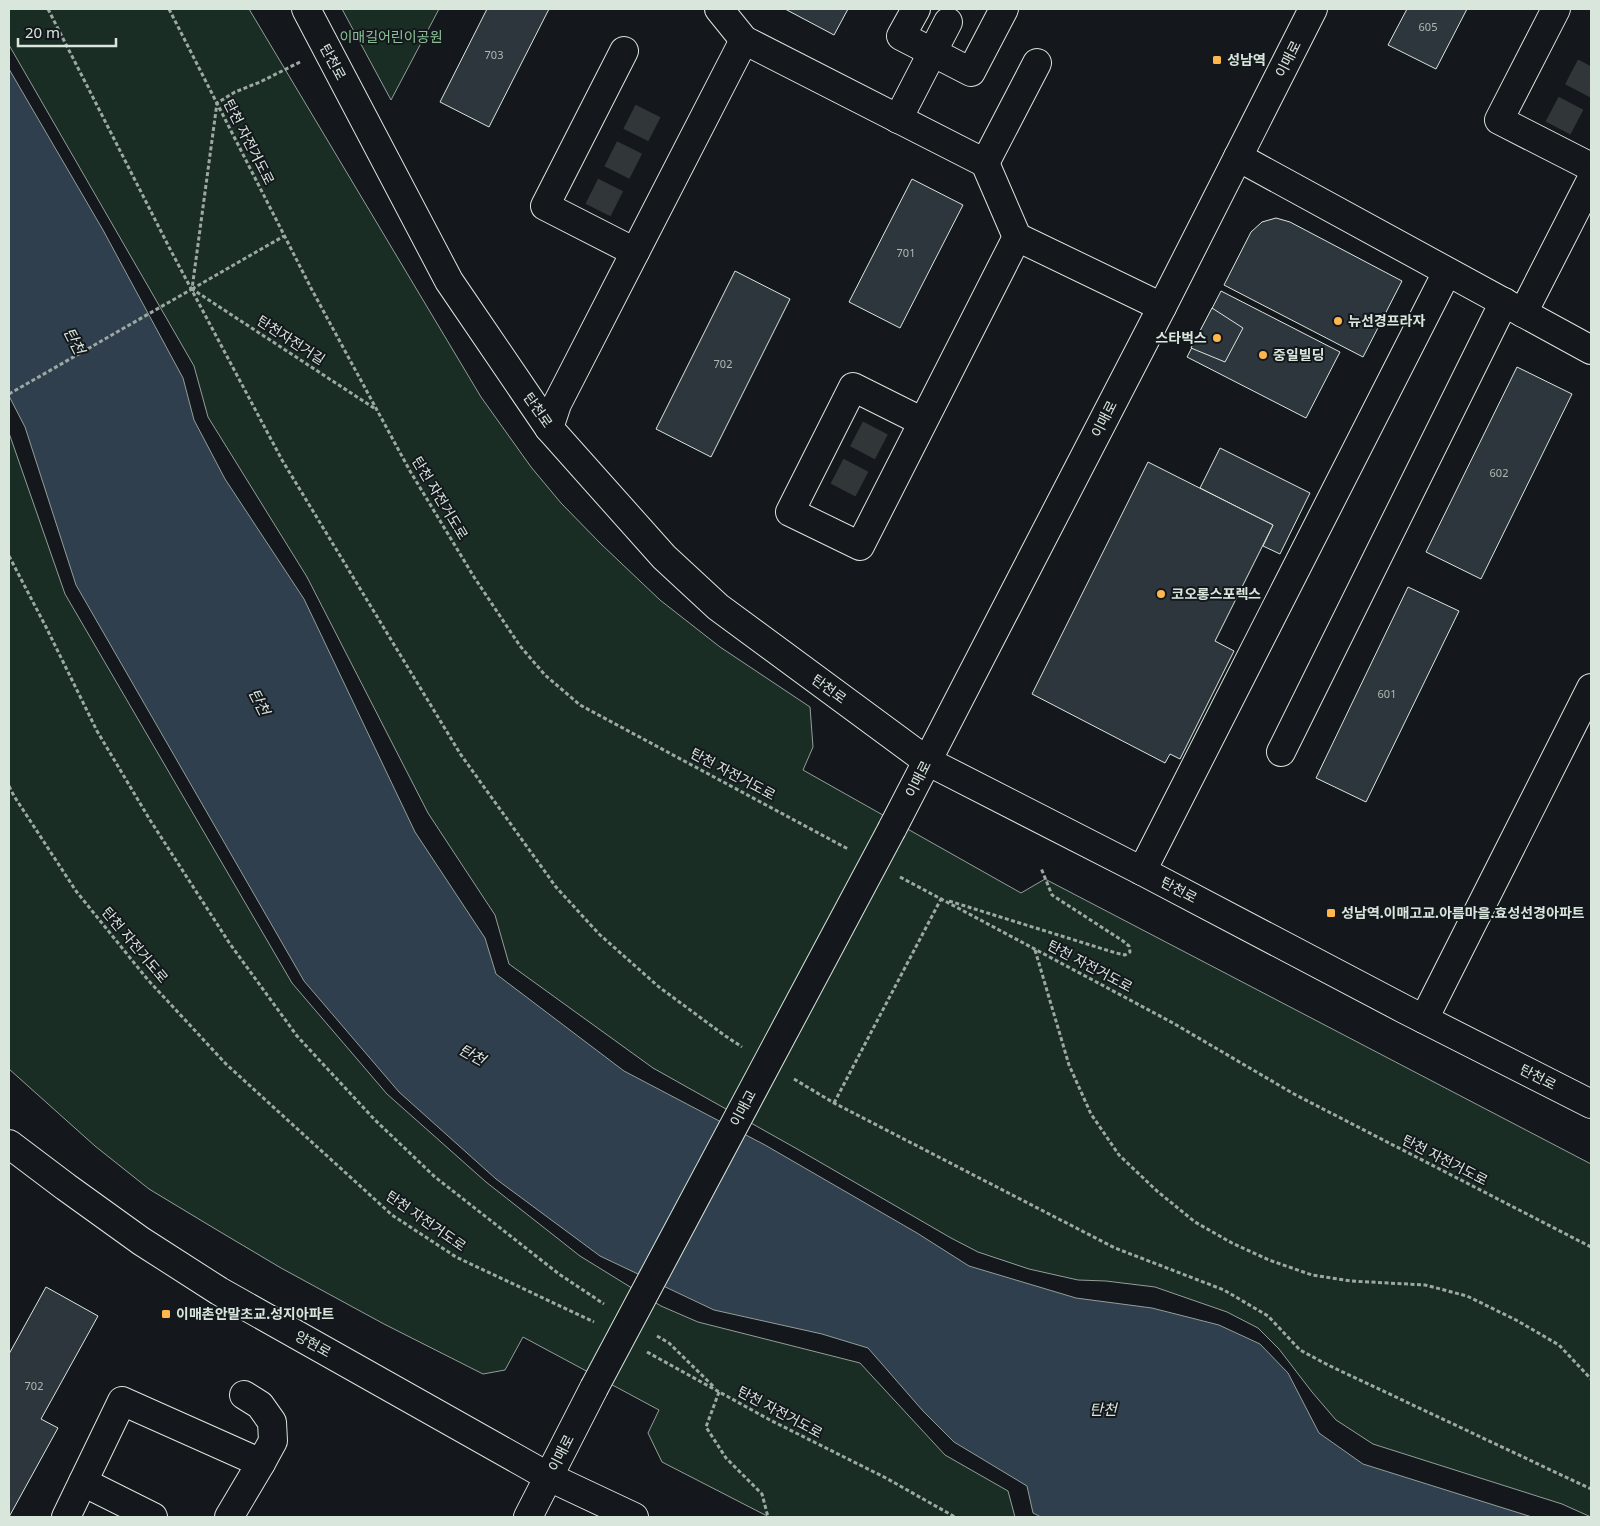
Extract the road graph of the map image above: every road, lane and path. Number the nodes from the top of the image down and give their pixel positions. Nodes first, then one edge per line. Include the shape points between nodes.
1 (48, 9) edge
2 (169, 9) edge
3 (306, 9) edge
4 (720, 9) edge
5 (916, 9) edge
6 (1004, 9) edge
7 (1312, 9) edge
8 (1556, 9) edge
9 (948, 22) dead end
10 (744, 40) junction
11 (624, 52) dead end
12 (933, 52) junction
13 (1037, 63) dead end
14 (293, 65) dead end
15 (217, 103) junction
16 (898, 119) junction
17 (1238, 157) junction
18 (985, 163) junction
19 (1591, 167) edge
20 (1591, 180) edge
21 (284, 236) junction
22 (1017, 237) junction
23 (635, 252) junction
24 (1447, 272) junction
25 (192, 289) junction
26 (1162, 307) junction
27 (1513, 308) junction
28 (1591, 350) edge
29 (9, 394) edge
30 (377, 410) junction
31 (923, 422) junction
32 (549, 428) junction
33 (9, 556) edge
34 (1591, 688) edge
35 (1281, 752) dead end
36 (927, 761) junction
37 (9, 786) edge
38 (892, 829) joint
39 (853, 852) dead end
40 (1041, 868) dead end
41 (1142, 871) junction
42 (897, 875) dead end
43 (941, 899) junction
44 (1035, 949) junction
45 (1424, 1019) junction
46 (749, 1051) dead end
47 (790, 1077) dead end
48 (834, 1103) junction
49 (1591, 1104) edge
50 (9, 1144) edge
51 (1591, 1247) edge
52 (612, 1309) dead end
53 (599, 1326) dead end
54 (653, 1333) dead end
55 (642, 1349) dead end
56 (1591, 1378) edge
57 (594, 1388) joint
58 (719, 1392) junction
59 (244, 1396) dead end
60 (261, 1462) junction
61 (549, 1477) junction
62 (84, 1482) junction
63 (1591, 1489) edge
64 (66, 1517) edge
65 (153, 1517) edge
66 (229, 1517) edge
67 (528, 1517) edge
68 (634, 1517) edge
69 (768, 1517) edge
70 (955, 1517) edge

1 - 46 path via 282,460 461,755 556,887 599,934 659,987
2 - 15 path, 탄천 자전거도로
3 - 32 street, 탄천로 via 449,281
4 - 10 street
5 - 12 street via 901,36
6 - 12 street via 971,72
7 - 17 street, 이매로
8 - 19 street via 1499,120 1554,137
9 - 12 street
10 - 16 street
10 - 23 street
11 - 23 street via 545,206 593,219
12 - 16 street
13 - 18 street
14 - 15 path
15 - 21 path, 탄천 자전거도로
15 - 25 path
16 - 18 street
17 - 24 street
17 - 26 street, 이매로
18 - 22 street
20 - 27 street
21 - 25 path
21 - 30 path, 탄천 자전거도로
22 - 26 street
22 - 31 street
23 - 32 street via 557,404
24 - 27 street
24 - 41 street
25 - 29 path, bridge
25 - 30 path, 탄천자전거길
26 - 36 street, 이매로
27 - 28 street
27 - 35 street
30 - 39 path, 탄천 자전거도로 via 474,577 520,646 545,675 580,705
31 - 31 street via 860,546 790,512 853,387 882,413
32 - 36 street, 탄천로 via 664,557 718,607
33 - 52 path via 97,731 140,804 230,944 297,1036 374,1119 435,1176 559,1274
34 - 45 street
36 - 38 street, 이매로
36 - 41 street, 탄천로
37 - 53 path, 탄천 자전거도로 via 76,891 148,980 226,1064 392,1215 456,1257
38 - 57 street, 이매교, bridge
40 - 43 path via 1052,896 1130,946 1130,952 1126,955 1116,953
41 - 45 street, 탄천로
42 - 43 path, 탄천 자전거도로
43 - 44 path, 탄천 자전거도로
43 - 48 path
44 - 51 path, 탄천 자전거도로 via 1174,1023 1303,1098
44 - 56 path via 1069,1065 1091,1114 1120,1155 1195,1222 1269,1260 1312,1275 1351,1282 1425,1285 1467,1296 1559,1345
45 - 49 street, 탄천로
47 - 48 path
48 - 63 path via 1116,1248 1224,1290 1268,1316 1300,1350
50 - 61 street, 양현로 via 141,1241 218,1291
54 - 58 path via 669,1343
55 - 58 path, 탄천 자전거도로
57 - 61 street, 이매로
58 - 69 path via 706,1426 726,1458 762,1494
58 - 70 path, 탄천 자전거도로
59 - 60 street via 260,1405 272,1422 273,1441
60 - 62 street via 122,1401
60 - 66 street
61 - 67 street, 이매로
61 - 68 street, 양현로
62 - 64 street
62 - 65 street

